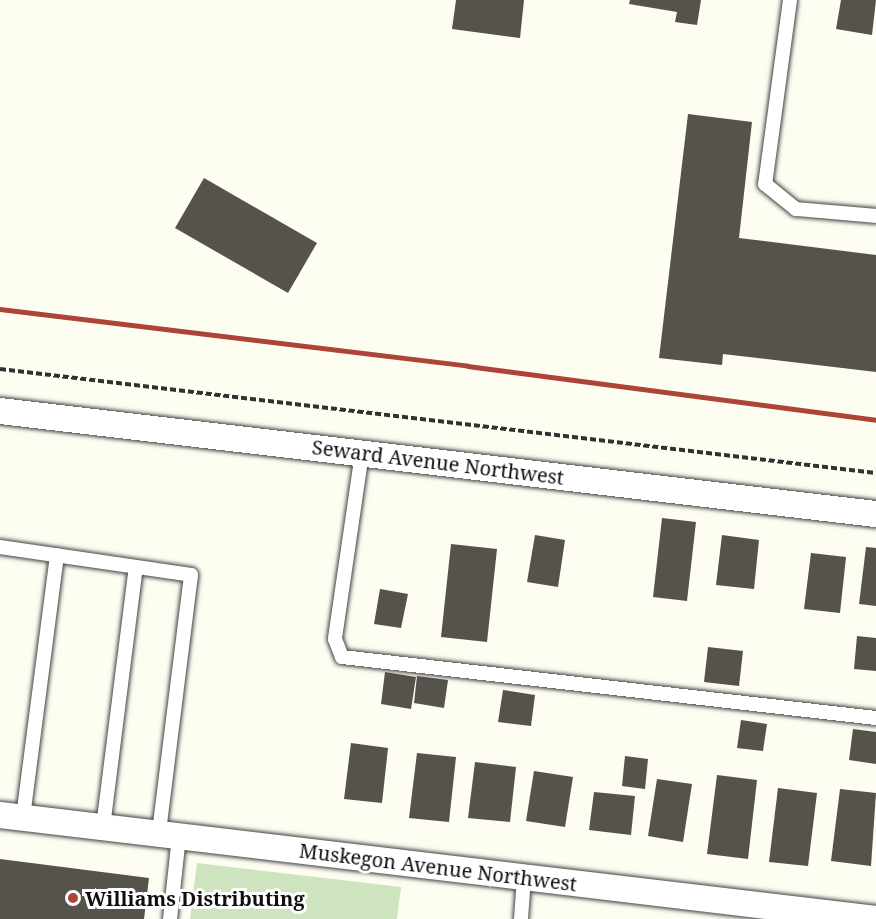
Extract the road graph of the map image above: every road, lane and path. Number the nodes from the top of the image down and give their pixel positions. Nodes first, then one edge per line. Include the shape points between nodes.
1 (790, 0) edge
2 (876, 216) edge
3 (0, 369) edge
4 (0, 411) edge
5 (362, 453) junction
6 (876, 473) edge
7 (876, 514) edge
8 (0, 547) edge
9 (57, 555) junction
10 (136, 567) junction
11 (876, 718) edge
12 (12, 816) edge
13 (103, 827) junction
14 (169, 835) junction
15 (524, 877) junction
16 (810, 915) edge
17 (170, 919) edge
18 (520, 919) edge
19 (876, 919) edge

1 - 2 lane via 765,184 796,209
3 - 6 path
4 - 5 street, Seward Avenue Northwest
5 - 7 street, Seward Avenue Northwest
5 - 11 lane via 335,639 342,657
8 - 9 lane
9 - 10 lane
9 - 12 lane
10 - 13 lane
10 - 14 lane via 190,575
12 - 13 street, Muskegon Avenue Northwest
13 - 14 street, Muskegon Avenue Northwest
14 - 15 street, Muskegon Avenue Northwest
14 - 17 lane
15 - 16 street, Muskegon Avenue Northwest
15 - 18 lane
16 - 19 street, Muskegon Avenue Northwest

